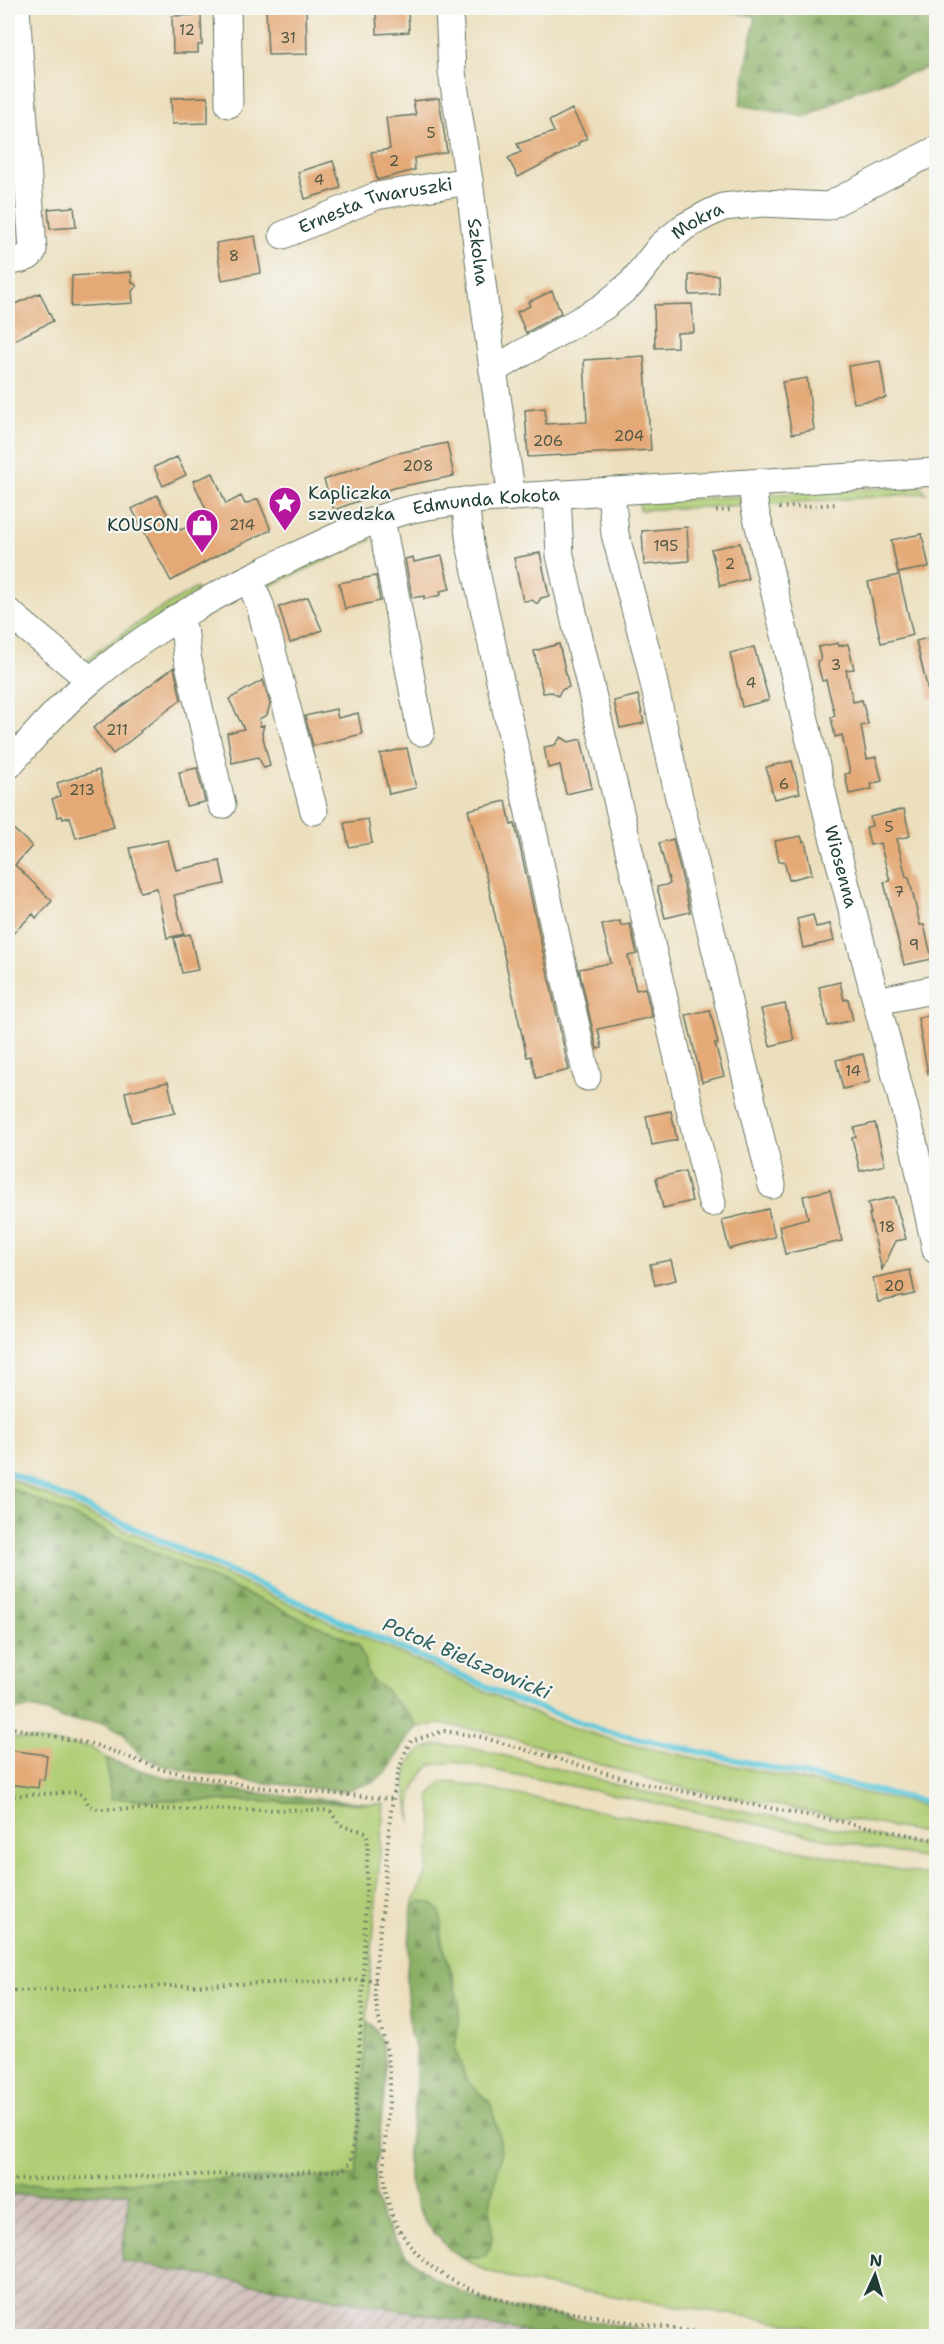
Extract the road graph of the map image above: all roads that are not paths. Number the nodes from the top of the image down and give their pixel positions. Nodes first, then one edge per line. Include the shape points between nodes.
1 (16, 8) edge
2 (227, 8) edge
3 (449, 8) edge
4 (229, 104) dead end
5 (936, 150) edge
6 (469, 181) junction
7 (284, 235) dead end
8 (8, 261) edge
9 (493, 370) junction
10 (936, 472) edge
11 (752, 483) junction
12 (611, 491) junction
13 (557, 495) junction
14 (512, 497) junction
15 (465, 501) junction
16 (381, 519) junction
17 (249, 579) junction
18 (8, 612) edge
19 (177, 618) junction
20 (90, 680) junction
21 (421, 732) dead end
22 (14, 773) edge
23 (222, 805) dead end
24 (314, 811) dead end
25 (936, 989) edge
26 (877, 1001) junction
27 (587, 1077) dead end
28 (772, 1185) dead end
29 (712, 1203) dead end
30 (936, 1250) edge

1 - 8 street via 33,250 27,258
2 - 4 street
3 - 6 street, Szkolna via 452,72
5 - 9 street, Mokra via 828,206 762,203 723,207 708,214 684,226 631,284 603,308
6 - 7 street, Ernesta Twaruszki via 376,196
6 - 9 street, Szkolna
9 - 14 street, Szkolna
10 - 11 street, Edmunda Kokota
11 - 12 street, Edmunda Kokota
11 - 26 street, Wiosenna via 830,825
12 - 13 street, Edmunda Kokota
12 - 28 street via 615,534 649,661
13 - 14 street, Edmunda Kokota
13 - 29 street via 560,555
14 - 15 street, Edmunda Kokota
15 - 16 street, Edmunda Kokota
15 - 27 street via 470,544
16 - 17 street, Edmunda Kokota
16 - 21 street
17 - 19 street, Edmunda Kokota
17 - 24 street via 260,605
18 - 20 street
19 - 20 street, Edmunda Kokota
19 - 23 street via 185,635
20 - 22 street, Edmunda Kokota via 41,728
25 - 26 street
26 - 30 street, Wiosenna via 914,1141

